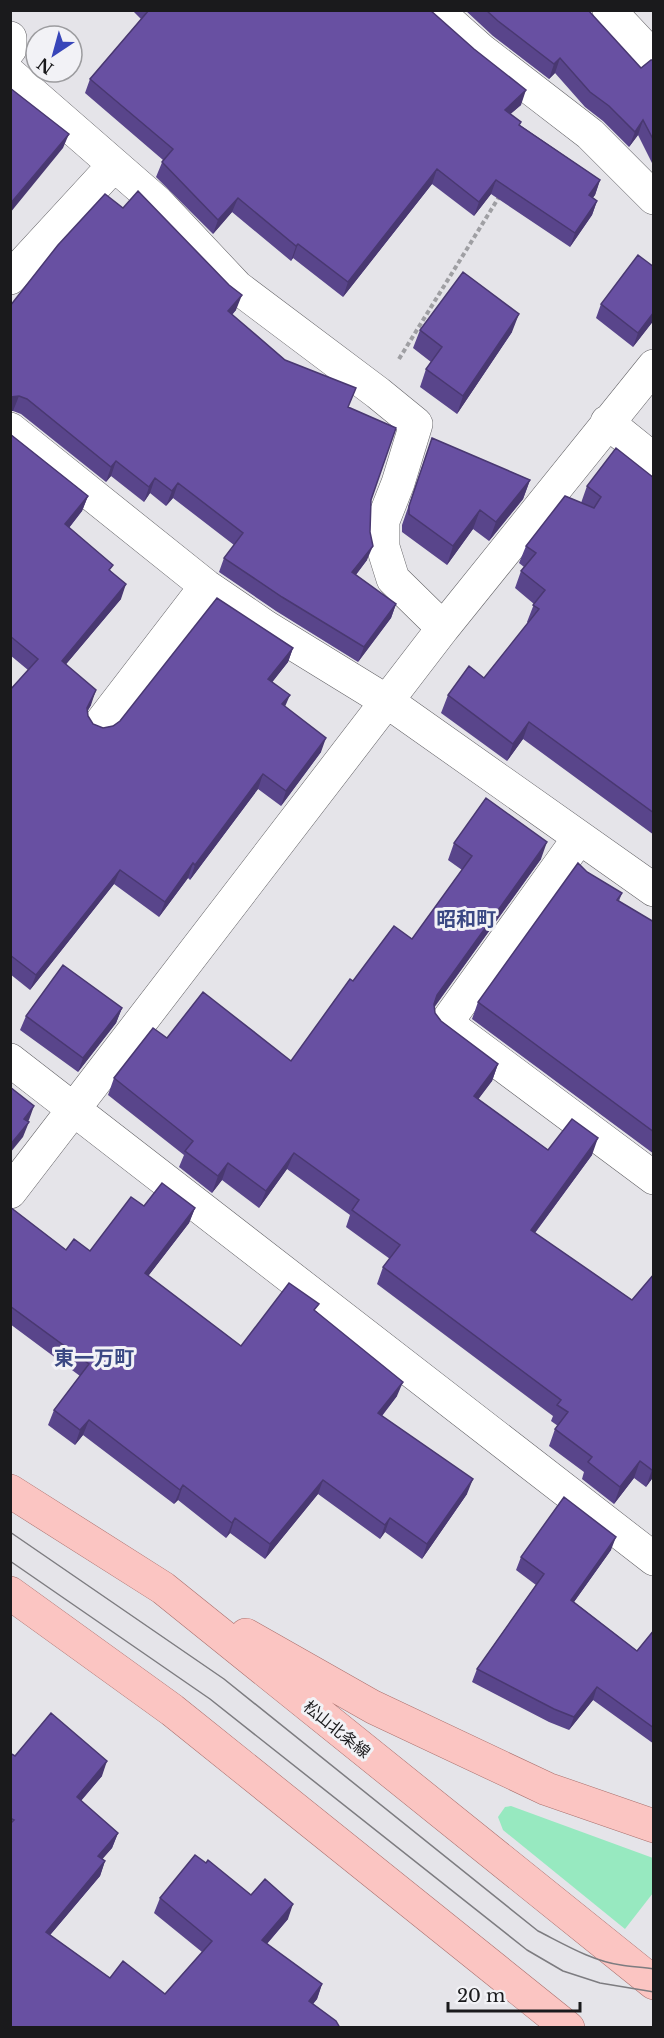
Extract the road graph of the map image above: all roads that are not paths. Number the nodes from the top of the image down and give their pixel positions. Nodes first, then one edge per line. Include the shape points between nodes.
1 (436, 10) edge
2 (609, 10) edge
3 (10, 38) edge
4 (10, 50) edge
5 (654, 58) edge
6 (10, 74) edge
7 (114, 165) junction
8 (654, 198) edge
9 (10, 278) edge
10 (654, 366) edge
11 (607, 422) junction
12 (10, 429) edge
13 (654, 460) edge
14 (206, 586) junction
15 (443, 628) junction
16 (388, 702) junction
17 (100, 724) edge
18 (579, 838) junction
19 (654, 890) edge
20 (10, 1060) edge
21 (74, 1108) junction
22 (654, 1178) edge
23 (10, 1192) edge
24 (10, 1491) edge
25 (654, 1559) edge
26 (163, 1588) junction
27 (10, 1593) edge
28 (654, 1826) edge
29 (654, 1983) edge
30 (568, 2028) edge

1 - 8 street via 590,134
2 - 5 street
3 - 4 street
6 - 7 street
7 - 9 street
7 - 15 street via 157,202 237,286 417,424 383,521 383,548 393,579
10 - 11 street
11 - 13 street
11 - 15 street
12 - 14 street
14 - 16 street
14 - 17 street
15 - 16 street
16 - 18 street
16 - 21 street
18 - 19 street
18 - 22 street via 446,1023
20 - 21 street
21 - 23 street
21 - 25 street
24 - 26 main road, 松山北条線
26 - 28 main road via 373,1707 547,1789
26 - 29 main road, 松山北条線
27 - 30 main road via 172,1710

